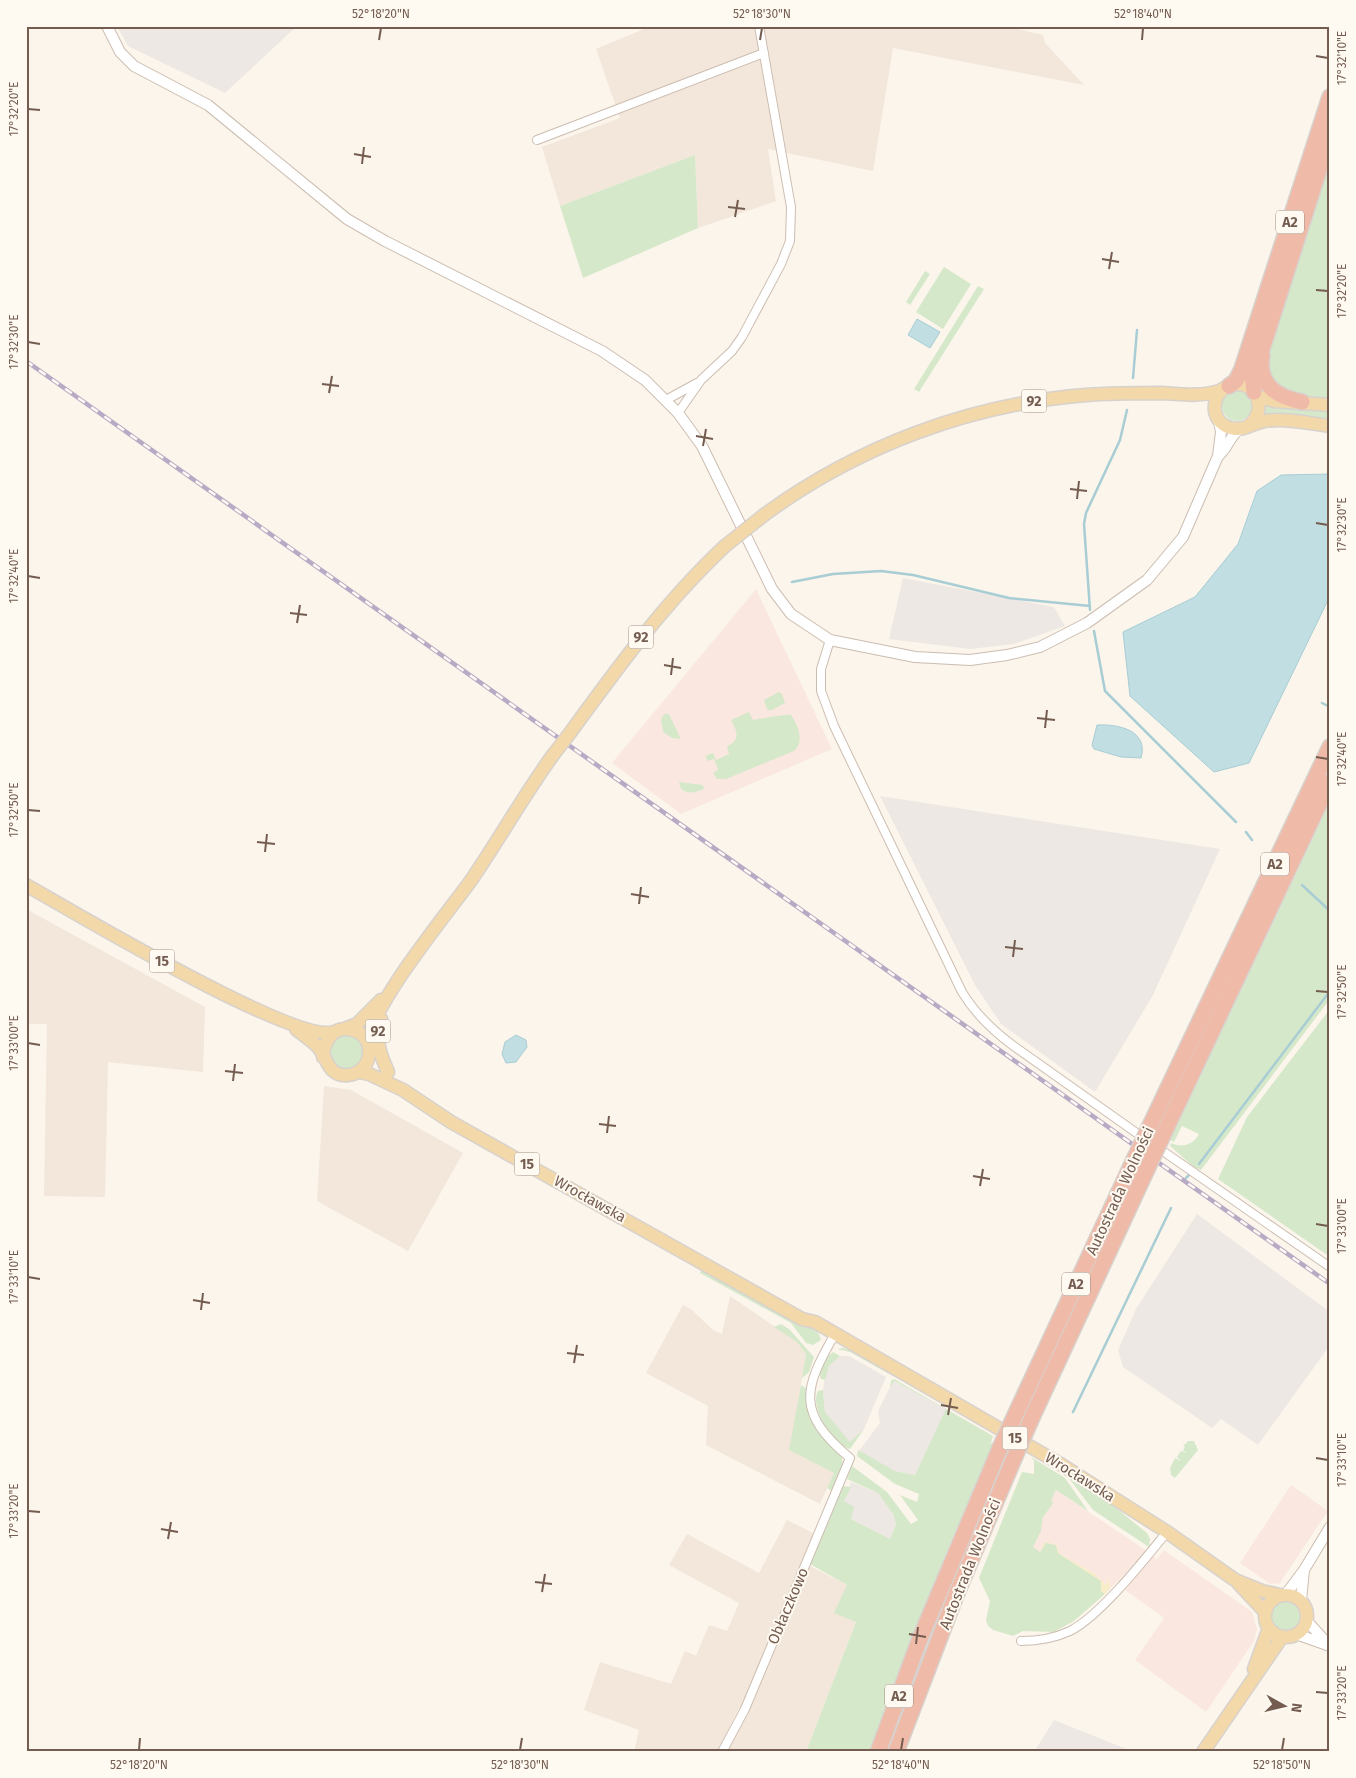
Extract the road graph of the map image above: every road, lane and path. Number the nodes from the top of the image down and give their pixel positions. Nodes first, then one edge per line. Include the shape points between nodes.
1 (107, 26) edge
2 (759, 26) edge
3 (764, 53) junction
4 (1330, 97) edge
5 (1330, 135) edge
6 (537, 140) dead end
7 (1263, 346) junction
8 (701, 380) junction
9 (1226, 387) junction
10 (1255, 394) junction
11 (1188, 395) junction
12 (666, 400) junction
13 (1302, 402) junction
14 (1330, 405) edge
15 (678, 413) junction
16 (1217, 415) junction
17 (1330, 426) edge
18 (1243, 428) junction
19 (1218, 456) junction
20 (830, 640) junction
21 (1330, 747) edge
22 (1330, 781) edge
23 (26, 885) edge
24 (392, 990) junction
25 (292, 1026) junction
26 (339, 1031) junction
27 (369, 1049) junction
28 (324, 1057) junction
29 (359, 1072) junction
30 (388, 1072) junction
31 (403, 1090) junction
32 (1156, 1130) junction
33 (1140, 1165) junction
34 (1330, 1267) edge
35 (835, 1334) junction
36 (1330, 1527) edge
37 (1167, 1532) junction
38 (1304, 1570) junction
39 (1235, 1580) junction
40 (1283, 1595) junction
41 (1300, 1600) junction
42 (1265, 1612) junction
43 (1307, 1621) junction
44 (1269, 1628) junction
45 (1296, 1634) junction
46 (1282, 1637) junction
47 (1022, 1641) dead end
48 (1329, 1645) edge
49 (1247, 1688) junction
50 (722, 1752) edge
51 (878, 1752) edge
52 (896, 1752) edge
53 (1203, 1752) edge

1 - 12 street via 120,52 134,66 208,105 353,223 602,351 631,370
2 - 3 street
3 - 6 street
3 - 8 street via 791,207 790,241 742,337
4 - 9 highway, A2 via 1242,369 1236,381
5 - 7 highway, A2
7 - 10 highway, A2 via 1252,374
7 - 13 highway, A2 via 1261,370 1266,384 1283,397
8 - 12 street
8 - 15 street
9 - 10 main road, 92 via 1243,385
9 - 11 main road, 92
9 - 16 main road via 1217,396
10 - 13 main road, 92 via 1274,401
10 - 18 main road via 1259,410 1253,423
11 - 16 main road, 92 via 1209,404
11 - 24 main road, 92, bridge via 1120,393 1059,397 995,408 890,443 808,486 764,516 725,546 655,619 517,806 473,877
12 - 15 street
13 - 14 main road, 92
15 - 20 street via 707,454 772,589 790,614
16 - 18 main road, 92 via 1225,426
16 - 19 street via 1221,428
17 - 18 main road via 1272,421
18 - 19 street via 1230,438 1224,452
19 - 20 street via 1192,519 1160,566 1108,610 1058,639 1023,652 964,660 915,657
20 - 34 street via 819,679 834,726 973,1010 994,1031 1039,1065
21 - 32 highway, Autostrada Wolności / A2
22 - 32 highway, Autostrada Wolności / A2
23 - 25 main road, 15 via 203,983
24 - 26 main road, 92 via 357,1024
24 - 27 main road, 92 via 370,1029
24 - 30 main road, 92 via 377,1035 379,1051
25 - 26 main road, 15 via 323,1034
25 - 28 main road, 15 via 317,1046
26 - 27 main road, 15 via 353,1030 362,1034
26 - 28 main road via 324,1046
27 - 29 main road via 368,1062
27 - 30 main road, Wrocławska / 15 via 373,1060
28 - 29 main road, 15 via 333,1072 350,1076
29 - 31 main road, Wrocławska / 15
30 - 31 main road, Wrocławska / 15
31 - 35 main road, Wrocławska / 15 via 451,1122 649,1232 706,1257 773,1293
32 - 33 highway, Autostrada Wolności / A2, bridge
33 - 51 highway, Autostrada Wolności / A2, bridge via 1000,1448 926,1624
33 - 52 highway, Autostrada Wolności / A2, bridge via 956,1595
35 - 37 main road, Wrocławska / 15 via 1062,1465
35 - 50 street, Obłaczkowo via 814,1370 810,1400 820,1429 850,1458 745,1709
36 - 38 street
37 - 39 main road, Wrocławska / 15
37 - 47 street via 1121,1584 1078,1625 1056,1637
38 - 40 street
38 - 41 street
39 - 40 main road, Wrocławska / 15
39 - 42 main road, Wrocławska / 15
40 - 41 main road, 15
40 - 42 main road via 1270,1601
41 - 43 main road via 1306,1609
42 - 44 main road, 15
43 - 45 main road
43 - 48 street
44 - 46 main road
44 - 49 main road
45 - 46 main road
45 - 48 street
46 - 49 main road
49 - 53 main road

